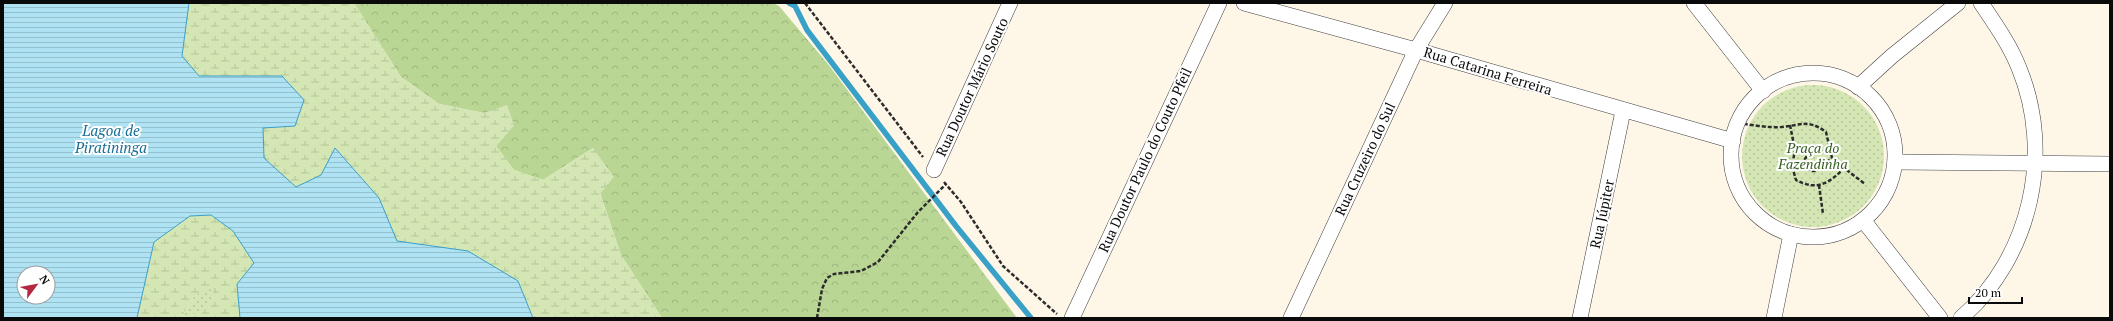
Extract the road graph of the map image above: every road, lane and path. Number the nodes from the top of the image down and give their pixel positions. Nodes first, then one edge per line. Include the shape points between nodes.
1 (1010, 3) edge
2 (1219, 3) edge
3 (1244, 3) edge
4 (1445, 3) edge
5 (1694, 3) edge
6 (1958, 3) edge
7 (1981, 3) edge
8 (1416, 50) junction
9 (1858, 87) junction
10 (1763, 91) junction
11 (1623, 111) junction
12 (1738, 123) junction
13 (1790, 125) junction
14 (1733, 142) junction
15 (1807, 156) dead end
16 (1895, 162) junction
17 (2035, 162) junction
18 (2110, 164) edge
19 (934, 170) dead end
20 (946, 184) dead end
21 (1865, 184) dead end
22 (1819, 185) junction
23 (1823, 214) dead end
24 (1863, 220) junction
25 (1791, 234) junction
26 (818, 318) edge
27 (1072, 318) edge
28 (1291, 318) edge
29 (1580, 318) edge
30 (1774, 318) edge
31 (1940, 318) edge
32 (1961, 318) edge

1 - 19 street, Rua Doutor Mário Souto
2 - 27 street, Rua Doutor Paulo do Couto Pfeil
3 - 8 street, Rua Catarina Ferreira
4 - 8 street, Rua Cruzeiro do Sul
5 - 10 street
6 - 9 street
7 - 17 street via 2007,42 2019,68 2034,124
8 - 11 street, Rua Catarina Ferreira
8 - 28 street, Rua Cruzeiro do Sul
9 - 10 street via 1835,77 1810,74 1785,78
9 - 16 street via 1879,107 1886,120 1892,133
10 - 12 street via 1753,100
11 - 14 street, Rua Catarina Ferreira
11 - 29 street, Rua Júpiter
12 - 13 path via 1781,127
12 - 14 street
13 - 15 path via 1815,124 1826,132 1832,158 1816,171 1810,171 1805,159
13 - 22 path via 1794,150 1792,166 1796,180 1807,186
14 - 25 street via 1732,165 1744,199 1765,221
16 - 17 street
16 - 24 street via 1885,194 1872,213
17 - 18 street
17 - 32 street via 2028,211 2018,238 1989,288
20 - 26 path via 918,212 878,262 861,271 834,274 827,278 822,289
21 - 22 path via 1844,168 1830,182
22 - 23 path
24 - 25 street via 1844,231 1824,237
24 - 31 street
25 - 30 street

